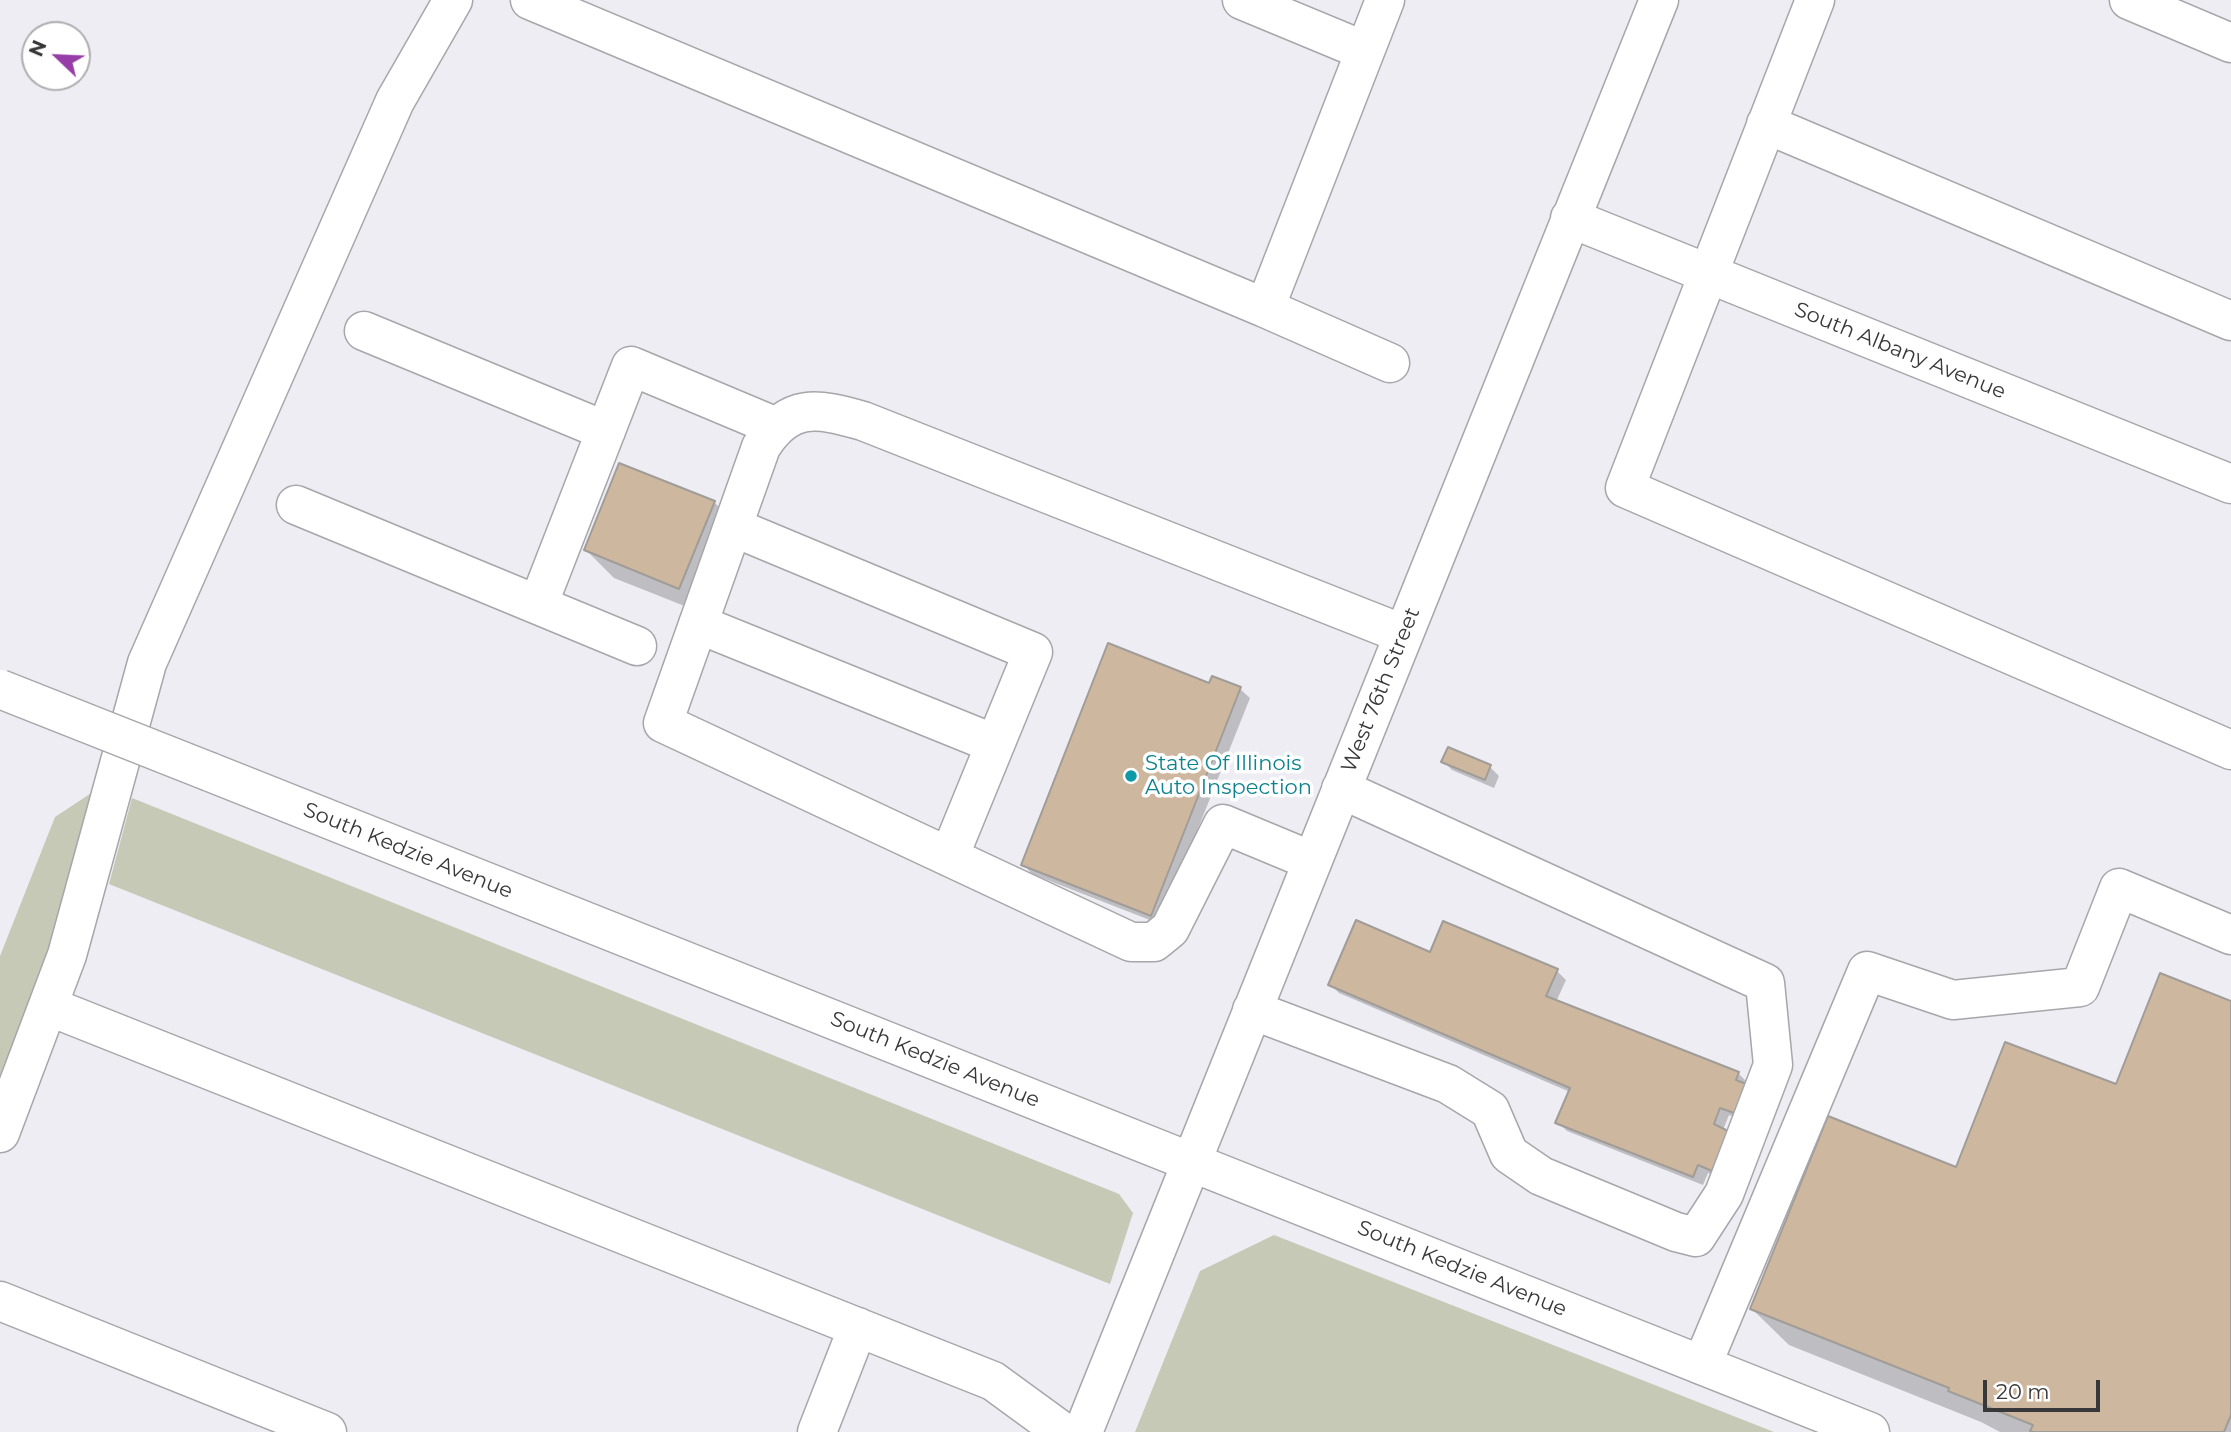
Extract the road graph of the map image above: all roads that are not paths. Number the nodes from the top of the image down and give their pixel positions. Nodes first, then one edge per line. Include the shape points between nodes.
1 (453, 0) edge
2 (530, 0) edge
3 (1242, 0) edge
4 (1385, 0) edge
5 (1659, 0) edge
6 (1815, 0) edge
7 (2129, 0) edge
8 (2231, 43) edge
9 (1365, 51) junction
10 (1766, 124) junction
11 (1570, 218) junction
12 (1706, 273) junction
13 (1265, 308) junction
14 (2231, 321) edge
15 (365, 331) dead end
16 (1390, 363) dead end
17 (774, 426) junction
18 (606, 431) junction
19 (2231, 484) edge
20 (296, 505) dead end
21 (733, 527) junction
22 (538, 605) junction
23 (698, 624) junction
24 (1403, 634) junction
25 (637, 646) dead end
26 (0, 689) edge
27 (995, 744) junction
28 (2231, 750) edge
29 (1341, 789) junction
30 (949, 857) junction
31 (1312, 861) junction
32 (2231, 935) edge
33 (48, 1006) junction
34 (1252, 1010) junction
35 (0, 1133) edge
36 (1191, 1161) junction
37 (0, 1301) edge
38 (858, 1327) junction
39 (1702, 1365) junction
40 (242, 1416) edge
41 (327, 1432) edge
42 (817, 1432) edge
43 (1063, 1432) edge
44 (1083, 1432) edge
45 (1870, 1432) edge

1 - 33 main road via 395,101 148,663 67,956
2 - 13 main road
3 - 9 main road
4 - 9 main road
5 - 11 main road, West 76th Street
6 - 10 main road
7 - 8 main road
9 - 13 main road
10 - 12 main road
10 - 14 main road
11 - 12 main road, South Albany Avenue
11 - 24 main road, West 76th Street
12 - 19 main road, South Albany Avenue
12 - 28 main road via 1625,488
13 - 16 main road
15 - 18 main road
17 - 18 main road via 631,366
17 - 21 main road via 761,447
17 - 24 main road via 797,414 821,410 863,421
18 - 22 main road
20 - 22 main road
21 - 23 main road
21 - 27 main road via 1033,652
22 - 25 main road
23 - 27 main road
23 - 30 main road via 663,723
24 - 29 main road, West 76th Street
26 - 36 main road, South Kedzie Avenue, bridge
27 - 30 main road
29 - 31 main road, West 76th Street
29 - 34 main road via 1765,984 1773,1065 1724,1194 1696,1237 1676,1232 1541,1176 1509,1154 1490,1110 1448,1084
30 - 31 main road via 1131,942 1154,942 1170,929 1223,824
31 - 34 main road, West 76th Street
32 - 39 main road via 2119,888 2080,987 1953,1000 1867,971
33 - 35 main road
33 - 38 main road
34 - 36 main road, West 76th Street
36 - 39 main road, South Kedzie Avenue
36 - 44 main road, West 76th Street
37 - 40 main road
38 - 42 main road
38 - 43 main road via 993,1381
39 - 45 main road, South Kedzie Avenue
40 - 41 main road

